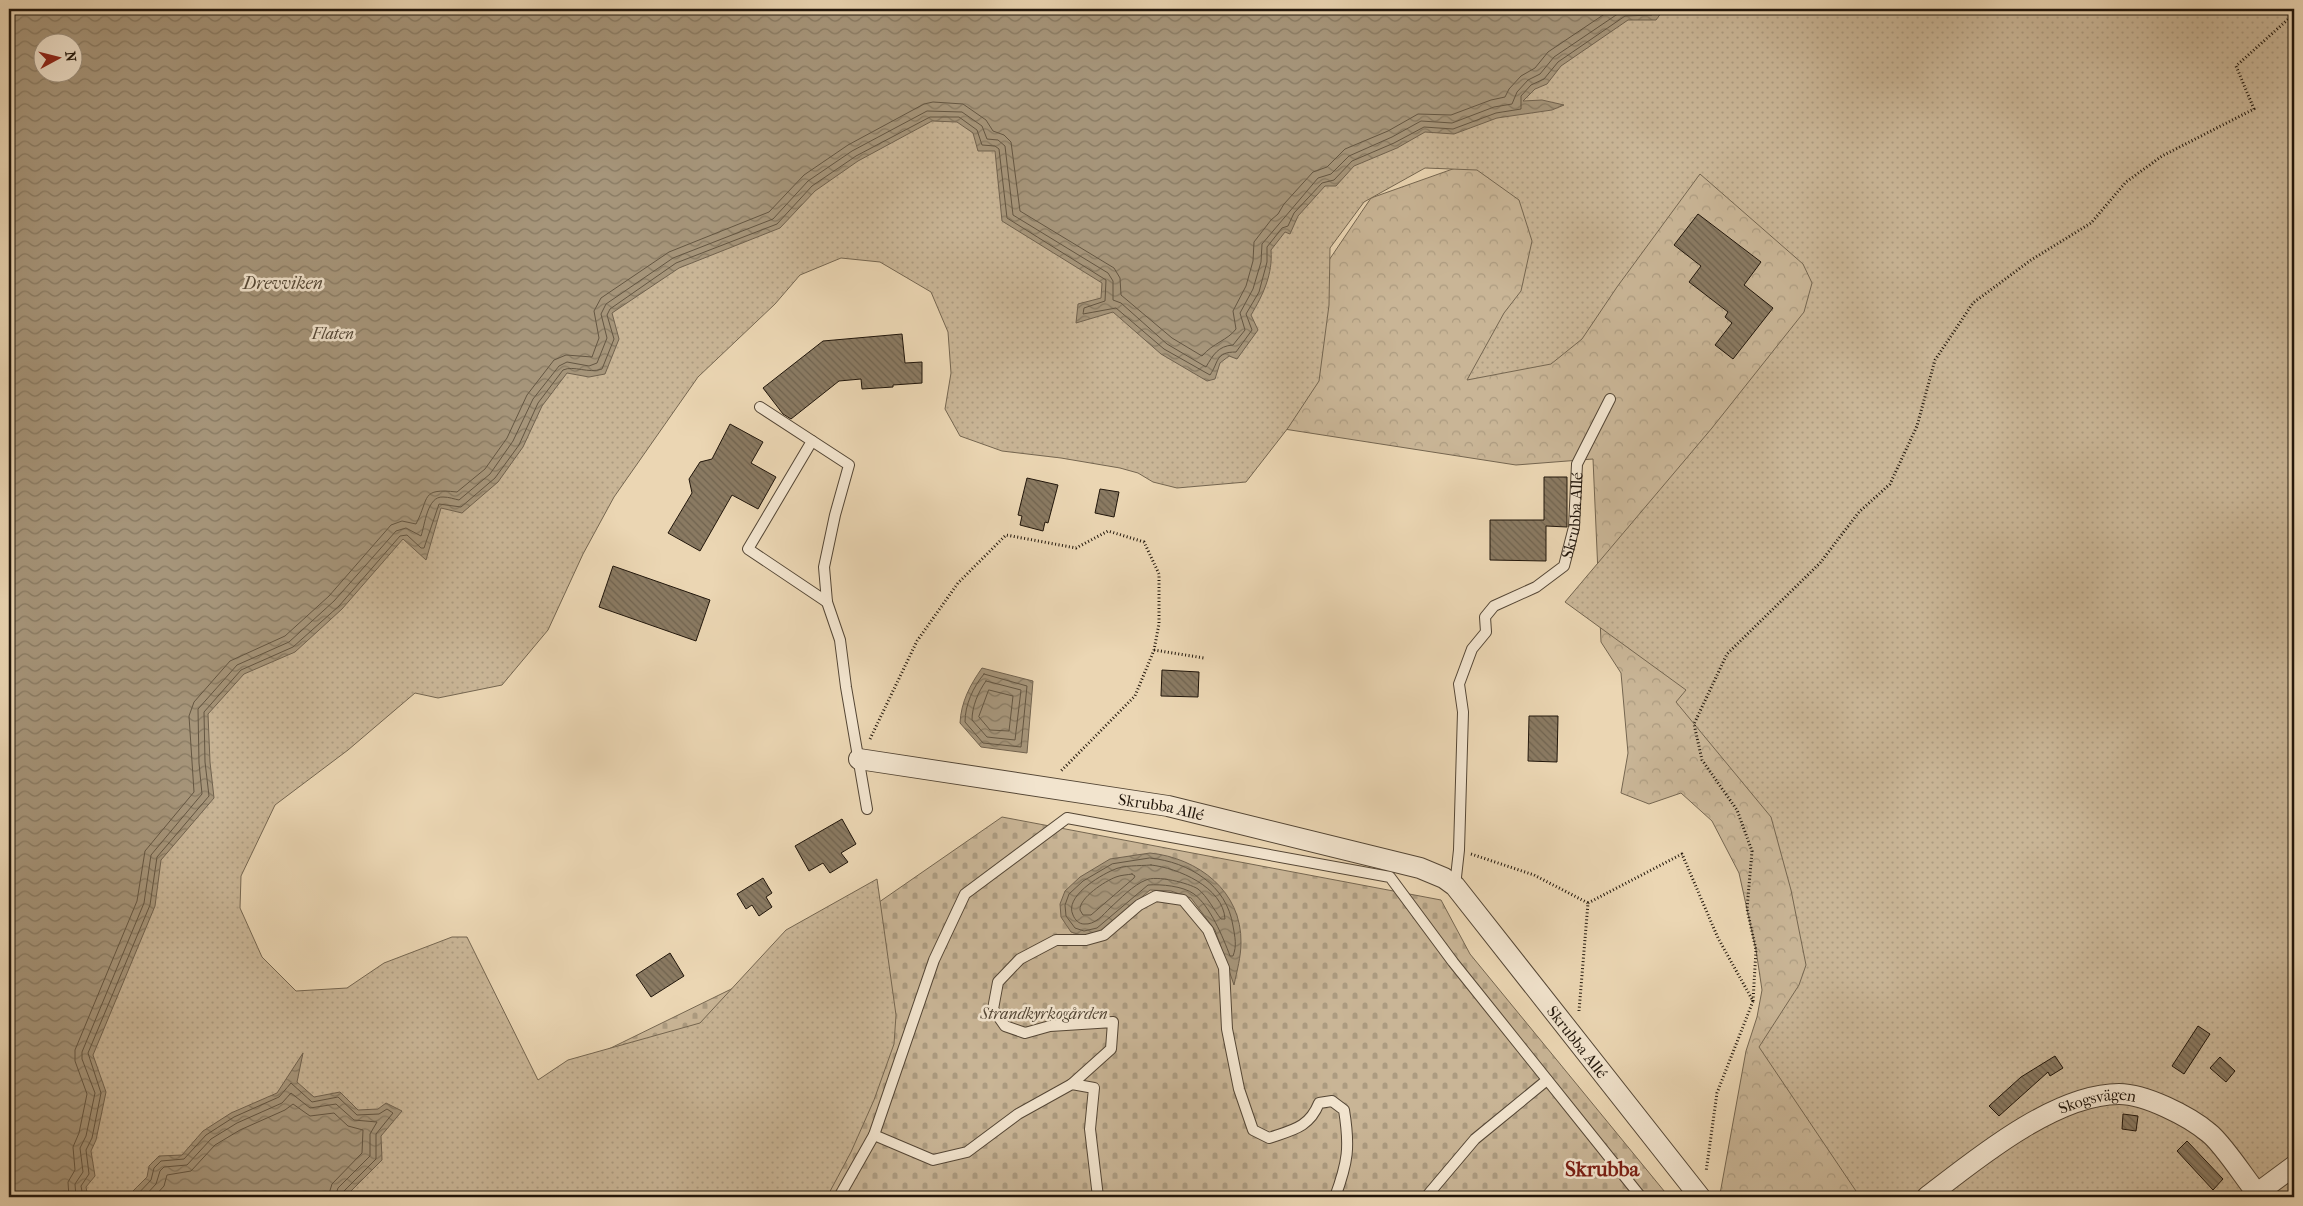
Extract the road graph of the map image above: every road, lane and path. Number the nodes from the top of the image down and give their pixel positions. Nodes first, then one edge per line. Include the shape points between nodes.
1 (2294, 14) edge
2 (1610, 399) dead end
3 (760, 407) dead end
4 (812, 441) junction
5 (827, 602) junction
6 (1154, 650) junction
7 (1204, 658) dead end
8 (860, 759) junction
9 (1045, 788) junction
10 (867, 809) dead end
11 (1459, 850) junction
12 (1455, 886) junction
13 (1588, 903) junction
14 (1753, 1001) junction
15 (1576, 1042) junction
16 (1548, 1080) junction
17 (1072, 1084) junction
18 (874, 1135) junction
19 (2294, 1166) edge
20 (1703, 1188) edge
21 (2254, 1195) edge
22 (840, 1197) edge
23 (1098, 1197) edge
24 (1335, 1197) edge
25 (1426, 1197) edge
26 (1641, 1197) edge
27 (1927, 1197) edge

1 - 14 path via 2236,66 2254,109 2162,156 2126,182 2091,223 2031,260 1973,303 1935,360 1917,426 1890,484 1859,512 1820,563 1726,654 1694,724 1702,760 1737,810 1752,851 1747,909 1756,950
2 - 11 lane, Skrubba Allé via 1577,464 1574,527 1564,566 1536,587 1494,606 1485,617 1486,632 1472,649 1459,684 1463,712
3 - 4 lane
4 - 5 lane via 849,465 824,567
4 - 5 lane via 748,549
5 - 8 lane via 840,640
6 - 7 path
6 - 8 path via 1159,624 1159,574 1144,542 1108,531 1076,548 1006,535 958,583 917,641
6 - 9 path via 1135,696
8 - 9 street, Skrubba Allé
8 - 10 lane
9 - 12 street, Skrubba Allé via 1168,806 1420,868
11 - 12 lane, Skrubba Allé
11 - 13 path via 1534,875
12 - 15 street, Skrubba Allé
13 - 14 path via 1682,854 1718,938
13 - 15 path
14 - 20 path via 1718,1092
15 - 20 street, Skrubba Allé
16 - 18 lane via 1390,877 1067,818 965,894 934,960
16 - 25 lane via 1475,1139
16 - 26 lane
17 - 18 lane via 1018,1114 967,1152 933,1160
17 - 23 lane via 1094,1088 1090,1129
17 - 24 lane via 1112,1049 1113,1022 1050,1026 1025,1033 1005,1026 993,1009 998,982 1020,959 1056,940 1086,940 1104,935 1139,905 1156,896 1183,900 1208,930 1224,968 1227,1029 1239,1089 1253,1130 1269,1138 1300,1127 1314,1116 1319,1104 1332,1101 1344,1110 1349,1140 1346,1169
18 - 22 lane
19 - 21 street
21 - 27 street, Skogsvägen via 2210,1133 2166,1105 2120,1094 2084,1100 2038,1119 1975,1160

